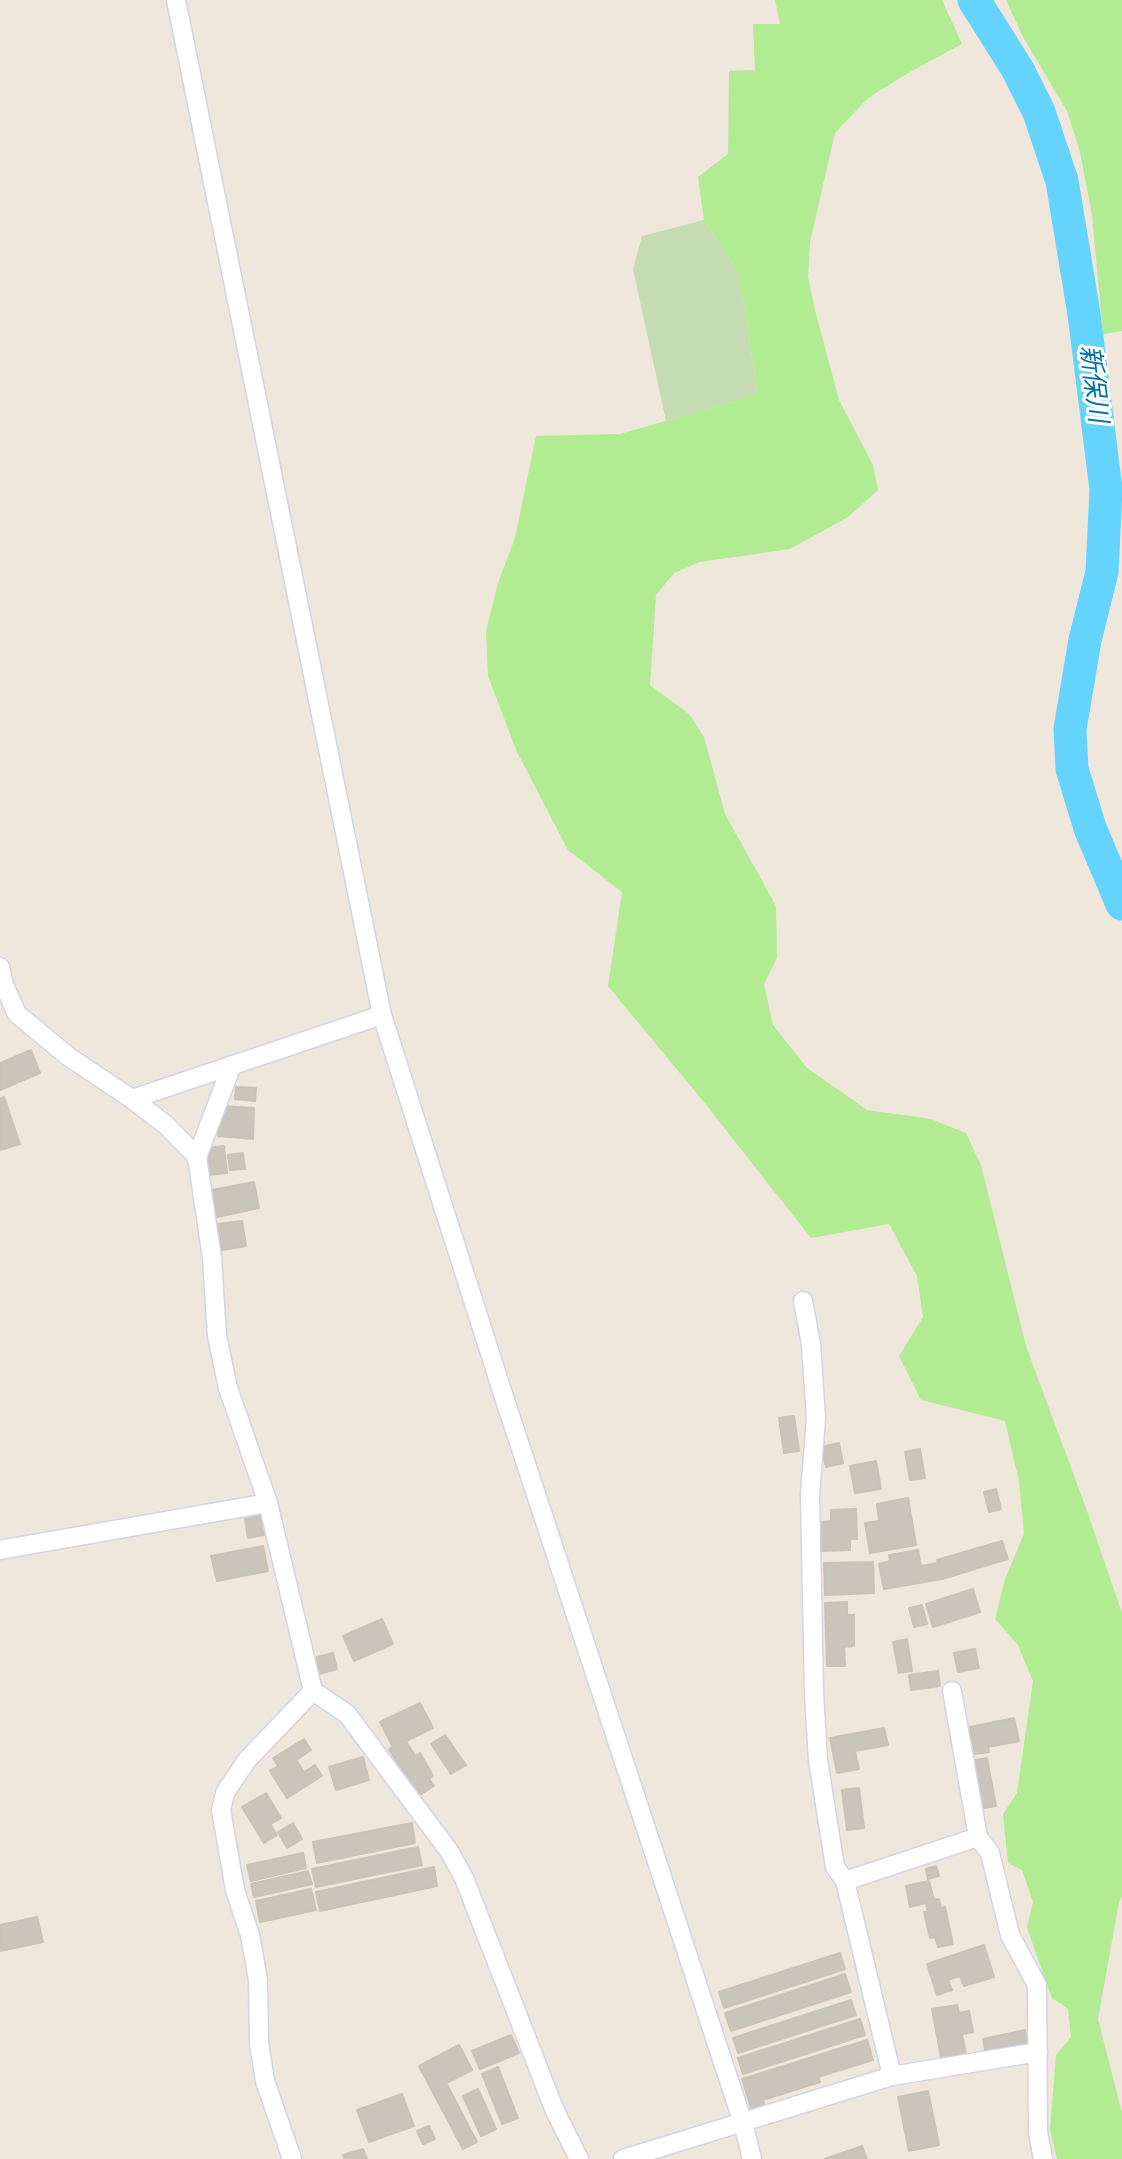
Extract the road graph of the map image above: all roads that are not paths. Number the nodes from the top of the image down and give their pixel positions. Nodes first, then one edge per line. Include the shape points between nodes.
1 (176, 0) edge
2 (0, 967) edge
3 (382, 1015) junction
4 (232, 1065) junction
5 (132, 1099) junction
6 (197, 1157) junction
7 (803, 1301) dead end
8 (268, 1503) junction
9 (0, 1550) edge
10 (313, 1691) junction
11 (952, 1691) dead end
12 (978, 1837) junction
13 (845, 1881) junction
14 (1038, 2053) junction
15 (892, 2076) junction
16 (743, 2123) junction
17 (292, 2159) edge
18 (579, 2159) edge
19 (623, 2159) edge
20 (752, 2159) edge
21 (1043, 2159) edge

1 - 3 street
2 - 5 street via 17,1014 69,1058
3 - 4 street
3 - 16 street
4 - 5 street
4 - 6 street
5 - 6 street
6 - 8 street via 212,1258 216,1336 228,1388
7 - 13 street via 816,1418 810,1495 818,1760 835,1867
8 - 9 street
8 - 10 street
10 - 17 street via 247,1760 225,1793 221,1810 258,1980 265,2081
10 - 18 street via 346,1714 449,1851
11 - 12 street
12 - 13 street
12 - 14 street via 990,1853 1010,1935 1037,1985
13 - 15 street
14 - 15 street
14 - 21 street via 1038,2132
15 - 16 street
16 - 19 street
16 - 20 street

